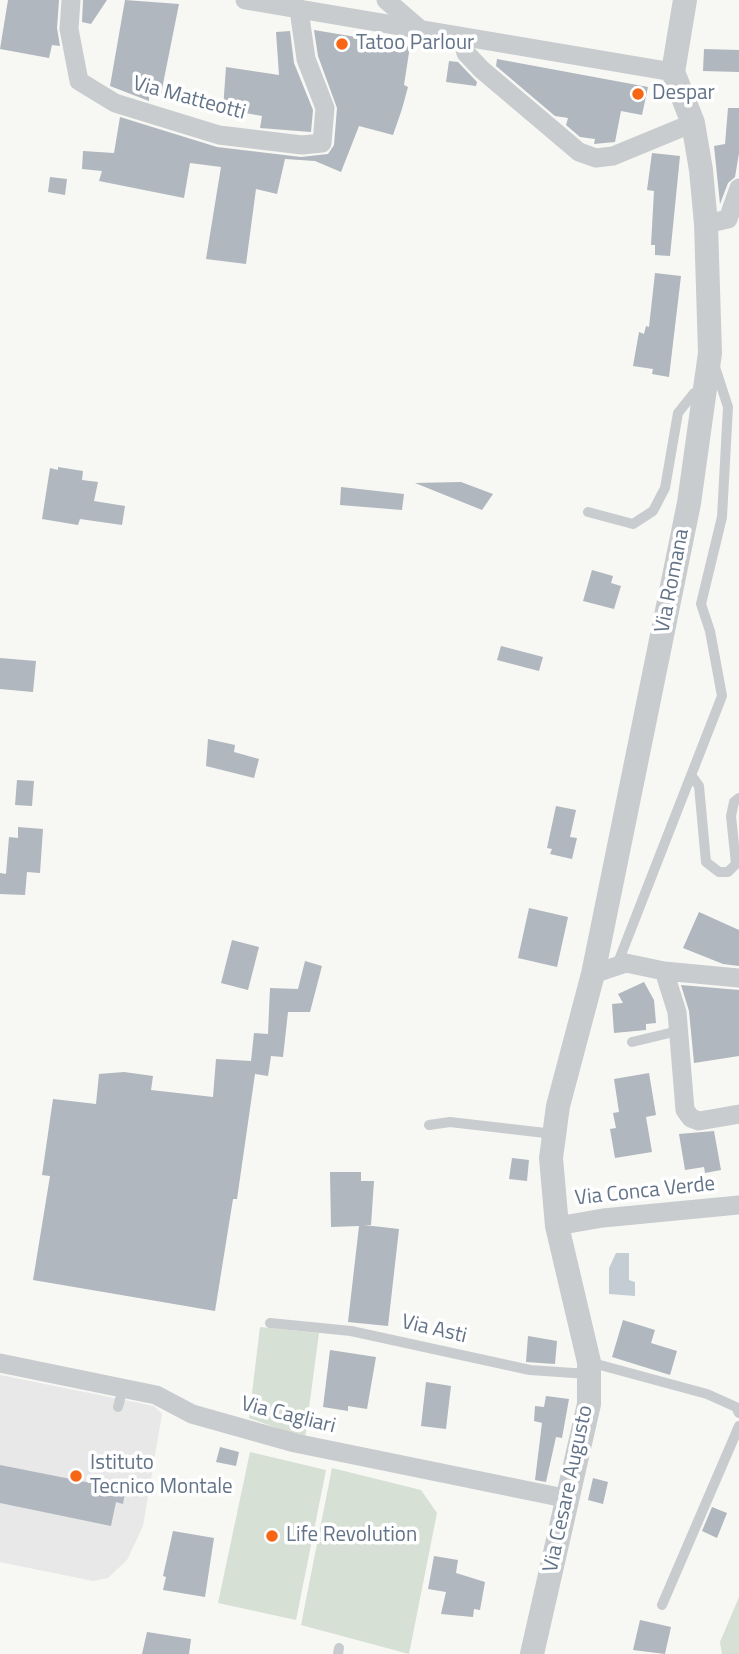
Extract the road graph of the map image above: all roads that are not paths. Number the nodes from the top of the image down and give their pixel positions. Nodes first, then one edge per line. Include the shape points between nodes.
1 (71, 0) edge
2 (245, 0) edge
3 (386, 0) edge
4 (685, 0) edge
5 (306, 7) edge
6 (422, 31) junction
7 (462, 38) junction
8 (673, 72) junction
9 (693, 123) junction
10 (739, 188) edge
11 (706, 225) junction
12 (710, 353) junction
13 (705, 390) junction
14 (589, 512) dead end
15 (691, 775) junction
16 (739, 798) edge
17 (605, 970) junction
18 (664, 971) junction
19 (739, 978) edge
20 (678, 1031) junction
21 (632, 1042) dead end
22 (739, 1114) edge
23 (429, 1125) dead end
24 (553, 1146) junction
25 (739, 1205) edge
26 (557, 1226) junction
27 (271, 1323) dead end
28 (0, 1363) edge
29 (589, 1368) junction
30 (739, 1413) edge
31 (739, 1426) edge
32 (569, 1499) junction
33 (662, 1605) dead end
34 (532, 1654) edge

1 - 5 street, Via Matteotti via 69,29 79,81 115,103 219,135 302,145 322,143 326,108 306,59
2 - 5 street
3 - 6 street
4 - 8 street
5 - 6 street
6 - 7 street
7 - 8 street
7 - 9 street via 466,53 481,69 579,152 596,158 613,156
8 - 9 street, Via Romana
9 - 11 street, Via Romana
10 - 11 street via 728,219
11 - 12 street, Via Romana
12 - 13 street, Via Romana
12 - 15 lane via 729,407 722,517 701,604 722,696
13 - 14 lane via 694,393 678,413 665,488 653,511 633,524
13 - 17 street, Via Romana
15 - 16 lane via 699,786 706,862 719,872 728,872 736,864 731,816
15 - 17 lane
17 - 18 street via 626,963
17 - 24 street, Via Romana via 558,1106
18 - 19 street
18 - 20 street
20 - 21 lane
20 - 22 street via 688,1114 699,1121
23 - 24 lane via 450,1122
24 - 26 street, Via Cesare Augusto
25 - 26 street, Via Conca Verde via 603,1217
26 - 29 street, Via Cesare Augusto
27 - 29 lane, Via Asti via 351,1331 530,1370
28 - 32 street, Via Cagliari via 120,1398 156,1395 192,1414 295,1443
29 - 30 lane, Via Asti via 696,1390 736,1407
29 - 32 street, Via Cesare Augusto via 589,1405
31 - 33 lane
32 - 34 street, Via Cesare Augusto

